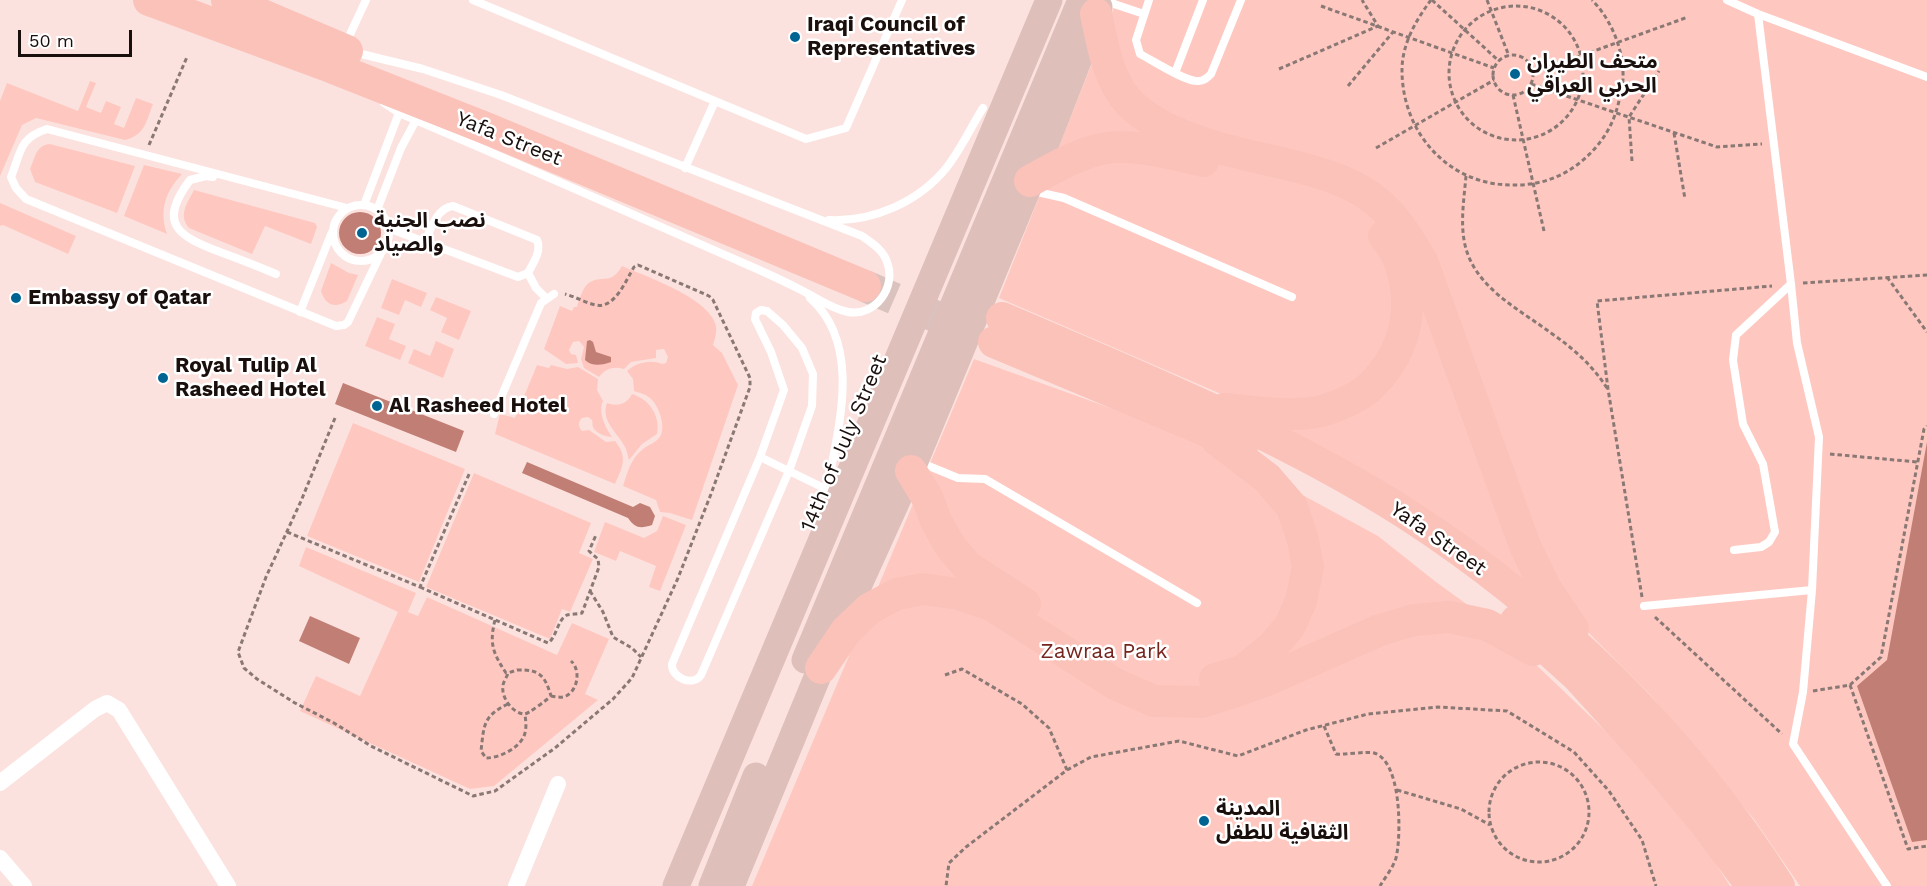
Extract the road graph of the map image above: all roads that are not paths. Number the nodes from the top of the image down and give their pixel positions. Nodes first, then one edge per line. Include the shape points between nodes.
1 (149, 0) edge
2 (227, 0) edge
3 (366, 0) edge
4 (473, 0) edge
5 (902, 0) edge
6 (1029, 0) edge
7 (1049, 0) edge
8 (1063, 0) edge
9 (1149, 0) edge
10 (1203, 0) edge
11 (1241, 0) edge
12 (1726, 0) edge
13 (1095, 4) edge
14 (1144, 14) junction
15 (1758, 14) junction
16 (337, 58) junction
17 (1175, 73) junction
18 (1927, 77) edge
19 (370, 93) dead end
20 (380, 100) dead end
21 (715, 101) junction
22 (984, 108) junction
23 (399, 113) junction
24 (417, 120) junction
25 (685, 168) junction
26 (243, 181) junction
27 (1028, 185) junction
28 (364, 205) junction
29 (347, 208) junction
30 (377, 210) junction
31 (819, 220) junction
32 (388, 228) junction
33 (333, 232) junction
34 (425, 242) junction
35 (381, 253) junction
36 (528, 273) junction
37 (276, 274) dead end
38 (868, 277) tunnel mouth
39 (1791, 284) junction
40 (793, 286) junction
41 (1292, 297) dead end
42 (300, 312) junction
43 (998, 330) tunnel mouth
44 (494, 414) dead end
45 (1206, 418) junction
46 (760, 457) junction
47 (913, 466) junction
48 (789, 471) junction
49 (827, 486) junction
50 (1734, 550) dead end
51 (1812, 590) junction
52 (1197, 603) dead end
53 (1644, 606) road end
54 (1584, 667) junction
55 (821, 668) junction
56 (0, 783) edge
57 (558, 784) dead end
58 (0, 858) edge
59 (24, 886) edge
60 (228, 886) edge
61 (516, 886) edge
62 (658, 886) edge
63 (676, 886) edge
64 (695, 886) edge
65 (712, 886) edge
66 (731, 886) edge
67 (1752, 886) edge
68 (1779, 886) edge
69 (1887, 886) edge

1 - 16 highway, Yafa Street
2 - 16 highway, Yafa Street
3 - 16 lane
4 - 21 lane
5 - 21 lane via 846,128 806,139
6 - 22 main road, 14th of July Street
7 - 63 main road
8 - 64 main road, 14th of July Street
9 - 14 lane
10 - 17 lane
11 - 17 lane via 1211,74 1196,82
12 - 15 lane
13 - 14 lane
13 - 27 main road
13 - 54 highway via 1110,72 1122,94 1144,116 1202,144 1319,172 1350,185 1389,212 1406,233 1422,261 1525,546
13 - 65 main road
14 - 17 lane via 1136,40 1140,54
15 - 18 lane
15 - 39 lane
16 - 19 lane
16 - 25 lane via 413,66 462,81
16 - 38 highway, Yafa Street via 488,129
20 - 23 lane
21 - 25 lane
22 - 31 lane via 947,167 907,202 856,218
22 - 49 main road, 14th of July Street
23 - 24 lane
23 - 28 lane
24 - 30 lane via 401,148
24 - 40 lane
25 - 31 lane
26 - 29 lane
26 - 37 lane via 206,176 190,180 180,193 174,220 179,232 193,242
26 - 42 lane via 47,129 24,141 11,177 26,199
27 - 41 lane
27 - 45 highway via 1090,152 1118,147 1152,149 1319,192 1369,219 1391,244 1404,279 1404,324 1399,345 1386,369 1368,388 1322,411
27 - 47 main road
28 - 29 lane
28 - 30 lane
29 - 33 lane via 339,214
30 - 32 lane
31 - 40 lane via 874,244 887,261 888,285 879,302 859,313 838,309
32 - 34 lane
32 - 35 lane
33 - 35 lane via 338,250 354,261
33 - 42 lane
34 - 36 lane via 518,277
34 - 36 lane via 440,212 453,206 537,240 538,251
35 - 42 lane via 344,325 336,326
36 - 44 lane via 536,288 550,296 541,303
39 - 50 lane via 1736,335 1732,360 1743,424 1763,464 1775,532 1761,548
39 - 51 lane via 1797,343 1819,436
40 - 49 lane via 823,312 841,362 843,396
43 - 45 highway, Yafa Street
45 - 47 highway via 1292,507 1308,567 1301,601 1290,626 1271,648 1242,671 1205,681 1163,682 1123,669 968,567 936,521
45 - 54 highway, Yafa Street via 1440,561
46 - 48 lane
46 - 48 lane via 784,390 755,319 762,310 783,325 802,348 813,374 812,406
46 - 48 lane via 672,664 675,675 692,682 701,675
47 - 52 lane via 958,478 985,479
47 - 55 main road
48 - 49 lane
49 - 62 main road, 14th of July Street
51 - 53 lane
51 - 69 lane via 1803,692 1793,744
54 - 55 highway via 1528,647 1487,625 1449,617 1414,620 1380,630 1267,680 1202,702 1154,701 1115,684 993,606 959,594 923,589 897,594 869,609 846,631
54 - 67 highway, Yafa Street
54 - 68 highway, Yafa Street via 1665,737 1728,811
55 - 66 main road
56 - 60 street via 107,703 119,710
57 - 61 street
58 - 59 street

